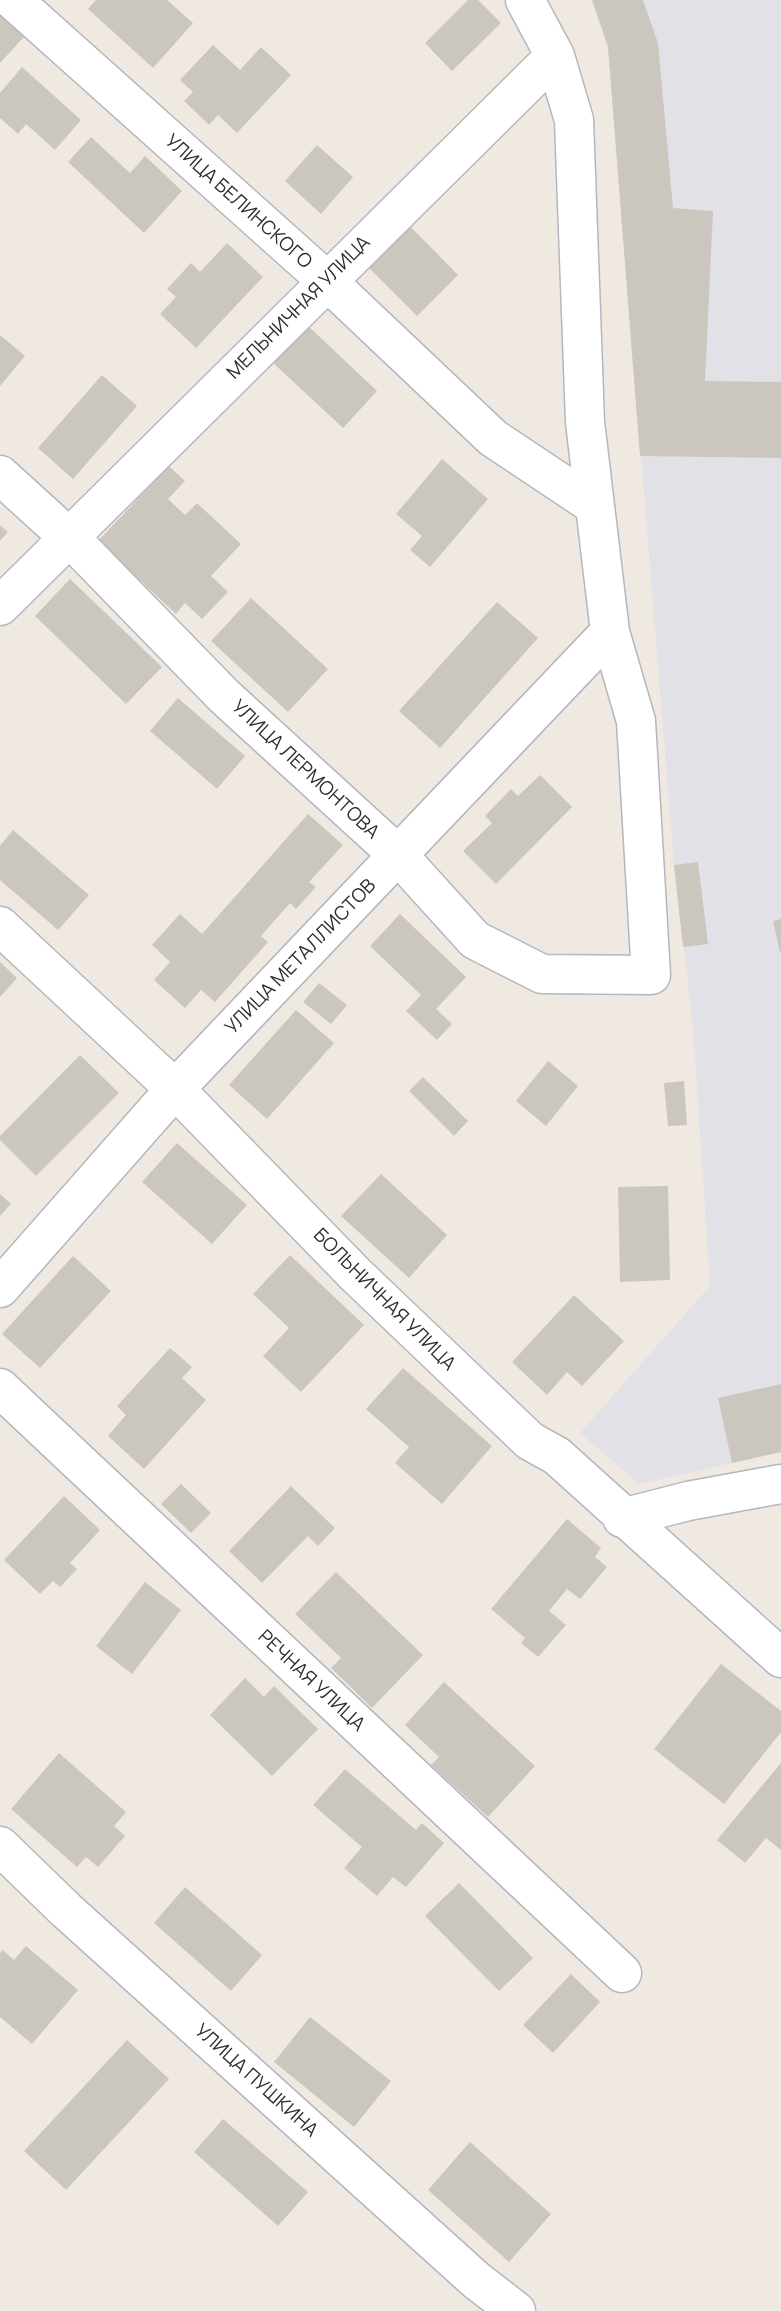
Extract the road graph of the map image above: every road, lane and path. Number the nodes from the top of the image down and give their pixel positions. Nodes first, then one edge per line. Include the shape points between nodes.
1 (13, 0) edge
2 (525, 0) edge
3 (555, 56) junction
4 (327, 281) junction
5 (0, 475) edge
6 (595, 506) junction
7 (68, 538) junction
8 (0, 606) edge
9 (610, 632) junction
10 (398, 855) junction
11 (0, 926) edge
12 (175, 1089) junction
13 (0, 1288) edge
14 (0, 1388) edge
15 (781, 1484) edge
16 (622, 1518) junction
17 (781, 1658) edge
18 (0, 1846) edge
19 (622, 1973) dead end
20 (516, 2311) edge

1 - 4 street, УЛИЦА БЕЛИНСКОГО
2 - 3 street
3 - 4 street, МЕЛЬНИЧНАЯ УЛИЦА
3 - 6 street via 574,120 585,422
4 - 6 street, УЛИЦА БЕЛИНСКОГО via 493,438
4 - 7 street, МЕЛЬНИЧНАЯ УЛИЦА
5 - 7 street, УЛИЦА ЛЕРМОНТОВА
6 - 9 street
7 - 8 street, МЕЛЬНИЧНАЯ УЛИЦА
7 - 10 street, УЛИЦА ЛЕРМОНТОВА via 224,696
9 - 10 street, УЛИЦА МЕТАЛЛИСТОВ
9 - 10 street, УЛИЦА ЛЕРМОНТОВА via 636,721 651,975 542,974 475,940
10 - 12 street, УЛИЦА МЕТАЛЛИСТОВ
11 - 12 street, БОЛЬНИЧНАЯ УЛИЦА
12 - 13 street, УЛИЦА МЕТАЛЛИСТОВ
12 - 16 street, БОЛЬНИЧНАЯ УЛИЦА via 355,1274 530,1441 557,1456
14 - 19 street, РЕЧНАЯ УЛИЦА
15 - 16 street
16 - 17 street, БОЛЬНИЧНАЯ УЛИЦА
18 - 20 street, УЛИЦА ПУШКИНА via 466,2271

